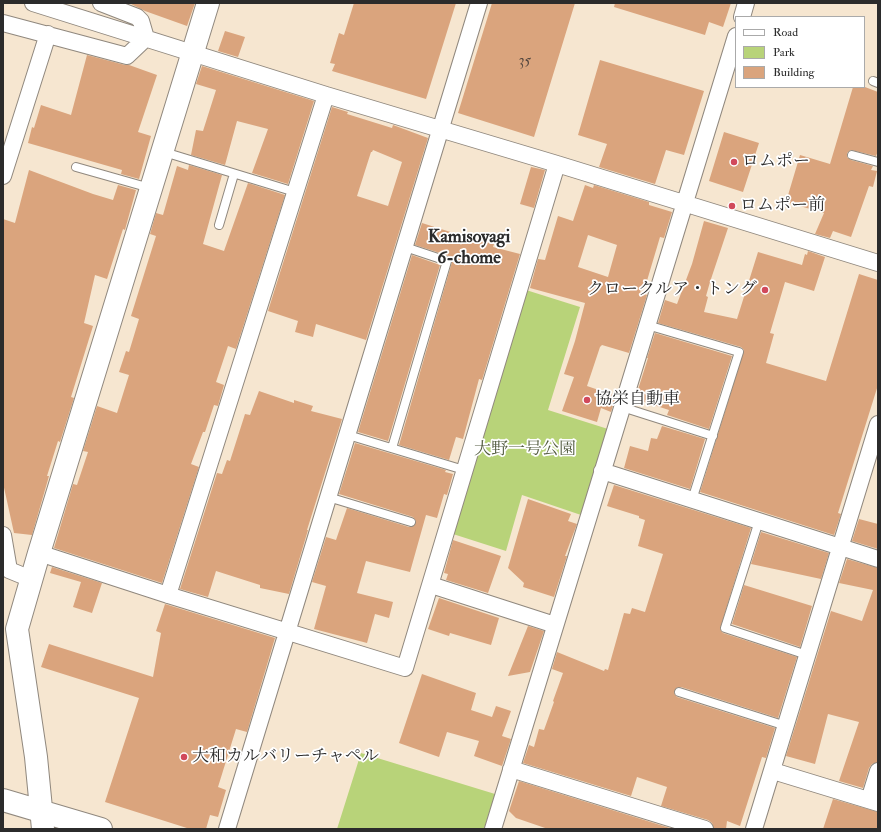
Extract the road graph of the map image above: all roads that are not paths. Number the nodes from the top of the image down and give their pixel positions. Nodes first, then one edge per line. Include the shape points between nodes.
1 (33, 3) edge
2 (101, 3) edge
3 (208, 3) edge
4 (479, 3) edge
5 (746, 3) edge
6 (742, 16) edge
7 (3, 23) edge
8 (48, 34) junction
9 (146, 38) junction
10 (735, 39) edge
11 (192, 53) junction
12 (326, 95) junction
13 (441, 130) junction
14 (162, 152) junction
15 (852, 155) dead end
16 (878, 162) edge
17 (557, 164) junction
18 (76, 167) dead end
19 (234, 174) junction
20 (3, 176) edge
21 (151, 189) junction
22 (295, 192) junction
23 (684, 204) junction
24 (219, 226) dead end
25 (405, 247) junction
26 (878, 263) edge
27 (647, 325) junction
28 (622, 407) junction
29 (878, 424) edge
30 (348, 435) junction
31 (713, 436) junction
32 (392, 448) junction
33 (464, 470) junction
34 (602, 471) junction
35 (328, 497) junction
36 (692, 500) junction
37 (759, 521) junction
38 (411, 522) dead end
39 (3, 535) edge
40 (841, 547) junction
41 (39, 553) junction
42 (878, 558) edge
43 (31, 579) junction
44 (431, 585) junction
45 (168, 595) junction
46 (556, 625) junction
47 (287, 631) junction
48 (807, 655) junction
49 (679, 692) dead end
50 (786, 726) junction
51 (511, 769) junction
52 (773, 771) junction
53 (878, 771) edge
54 (3, 800) edge
55 (874, 801) edge
56 (42, 820) edge
57 (101, 829) edge
58 (228, 829) edge
59 (493, 829) edge
60 (705, 829) edge
61 (754, 829) edge

1 - 9 street
2 - 9 street via 137,17 142,21
3 - 11 street
4 - 13 street
5 - 6 street
7 - 8 street
8 - 9 street via 127,56
8 - 20 street
9 - 11 street
10 - 23 street
11 - 12 street
11 - 14 street
12 - 13 street
12 - 22 street
13 - 17 street
13 - 25 street
14 - 19 lane
14 - 21 street
15 - 16 lane
17 - 23 street
17 - 33 street
18 - 21 lane
19 - 22 lane
19 - 24 lane
21 - 41 street
22 - 45 street
23 - 26 street
23 - 27 street
25 - 30 street
25 - 32 lane via 447,261
27 - 28 street
27 - 31 lane via 739,352
28 - 31 lane
28 - 34 street
29 - 40 street
30 - 32 lane
30 - 35 street
31 - 36 lane
32 - 33 lane
33 - 44 street
34 - 36 street
34 - 46 street
35 - 38 lane
35 - 47 street
36 - 37 street
37 - 40 street
37 - 48 lane via 725,628
39 - 43 street via 9,570
40 - 42 street
40 - 48 street
41 - 43 street
41 - 45 street
43 - 56 street via 17,629 36,757
44 - 46 street
44 - 47 street via 405,668
45 - 47 street
46 - 51 street
47 - 58 street
48 - 50 street
49 - 50 lane
50 - 52 street
51 - 59 street
51 - 60 street
52 - 55 street
52 - 61 street
53 - 55 street
54 - 56 street
56 - 57 street

